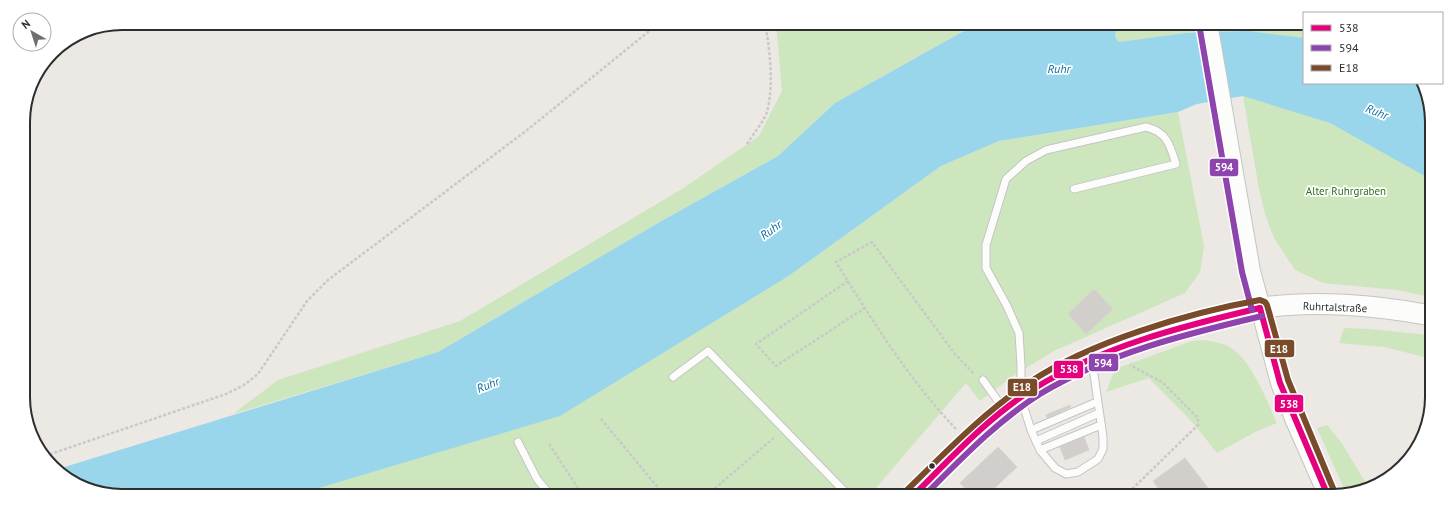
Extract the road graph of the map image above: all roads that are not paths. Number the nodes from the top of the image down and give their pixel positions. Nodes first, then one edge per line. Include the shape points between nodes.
1 (1208, 30) edge
2 (1074, 189) dead end
3 (1260, 308) junction
4 (1425, 314) edge
5 (1099, 356) junction
6 (673, 377) dead end
7 (983, 380) road end
8 (1021, 398) junction
9 (1097, 402) junction
10 (1005, 410) junction
11 (1099, 413) junction
12 (1101, 425) junction
13 (1031, 430) junction
14 (1036, 441) junction
15 (518, 442) dead end
16 (1040, 450) junction
17 (545, 489) edge
18 (842, 489) edge
19 (920, 489) edge
20 (1325, 489) edge

1 - 3 main road via 1250,271
2 - 8 lane via 1176,164 1169,144 1158,130 1146,127 1046,150 1026,161 1006,179 986,245 986,268 1019,333 1022,365
3 - 4 main road, Ruhrtalstraße via 1317,304 1402,310
3 - 5 main road, Ruhrtalstraße via 1210,319
3 - 20 street via 1280,383
5 - 8 main road, Ruhrtalstraße via 1055,377
5 - 9 lane
6 - 18 lane via 708,351
7 - 10 lane
8 - 10 main road, Ruhrtalstraße
8 - 13 lane
9 - 11 lane
9 - 13 lane
10 - 19 main road, Ruhrtalstraße via 967,442
11 - 12 lane
11 - 14 lane
12 - 16 lane
12 - 16 lane via 1103,449 1098,459 1078,472 1066,474 1055,468
13 - 14 lane
14 - 16 lane
15 - 17 lane via 537,479

